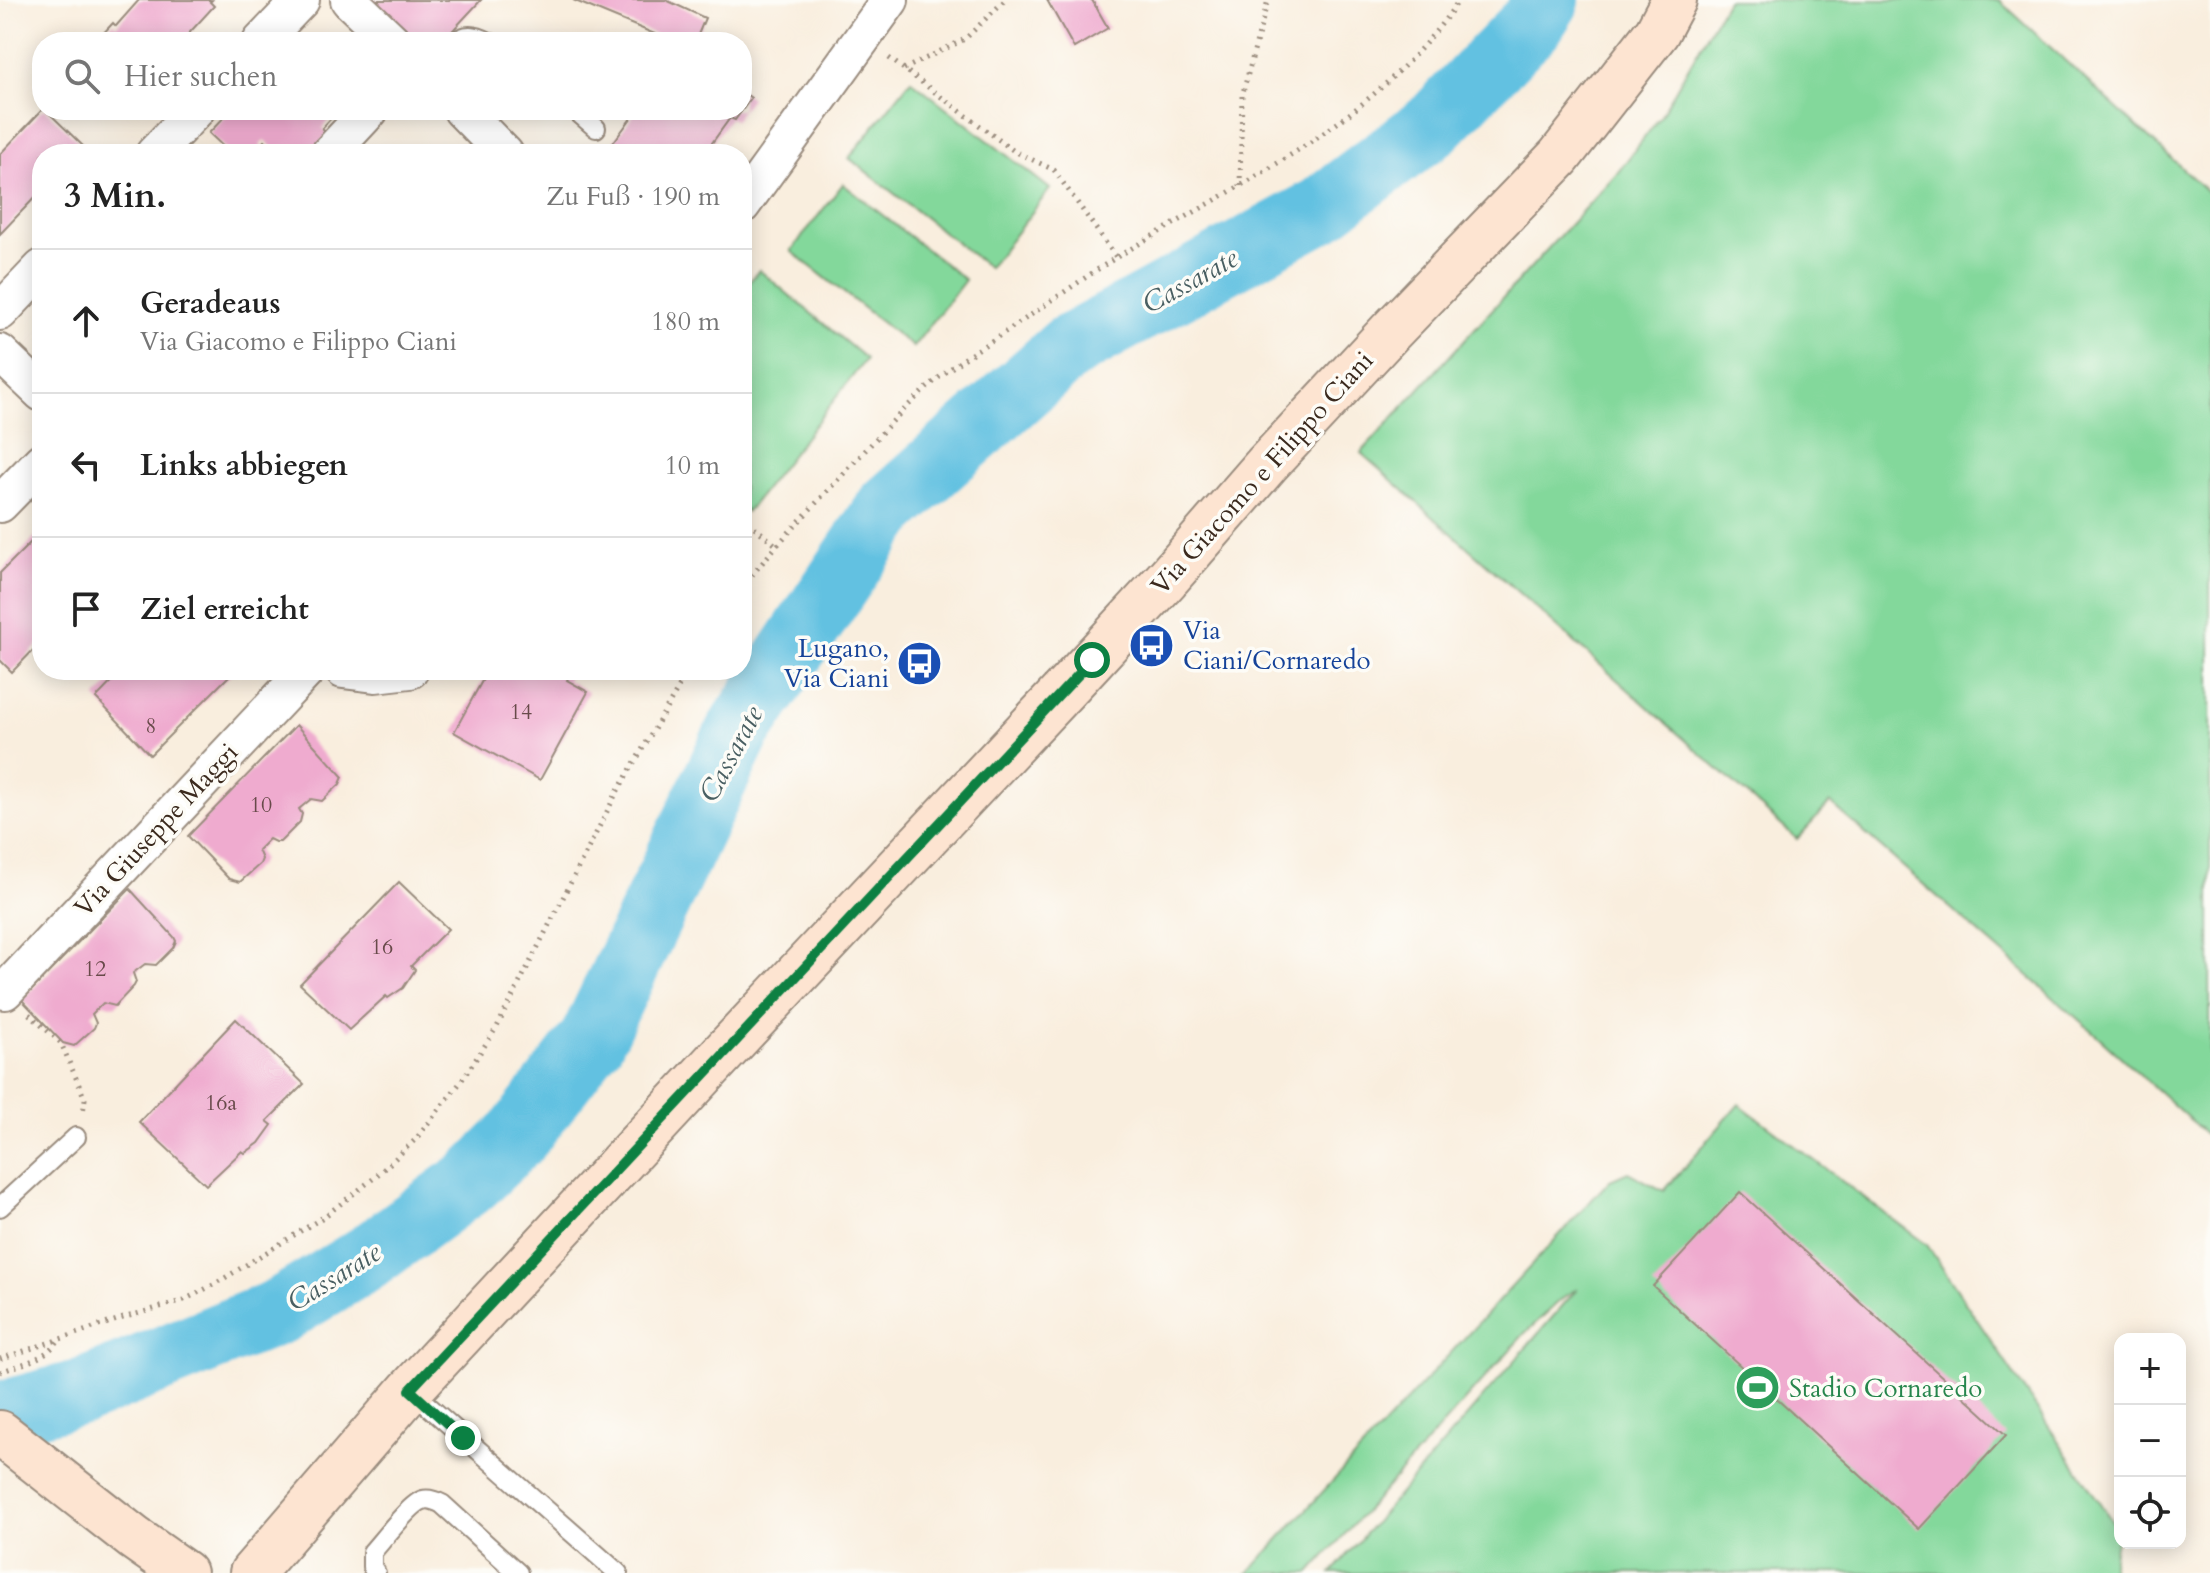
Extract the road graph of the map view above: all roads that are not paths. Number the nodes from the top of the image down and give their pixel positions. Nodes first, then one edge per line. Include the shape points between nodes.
1 (301, 0) edge
2 (349, 0) edge
3 (890, 0) edge
4 (1674, 0) edge
5 (271, 32) edge
6 (383, 32) edge
7 (186, 120) edge
8 (361, 120) edge
9 (472, 120) edge
10 (587, 120) edge
11 (596, 128) dead end
12 (164, 144) edge
13 (338, 144) edge
14 (495, 144) edge
15 (752, 191) edge
16 (32, 278) edge
17 (0, 312) edge
18 (0, 353) edge
19 (32, 383) edge
20 (32, 471) edge
21 (0, 504) edge
22 (298, 680) edge
23 (5, 991) road end
24 (76, 1137) road end
25 (0, 1207) edge
26 (410, 1390) junction
27 (0, 1433) edge
28 (184, 1573) edge
29 (252, 1573) edge
30 (376, 1573) edge
31 (518, 1573) edge
32 (618, 1573) edge

1 - 5 street
2 - 6 street
3 - 15 street
4 - 26 main road, Via Giacomo e Filippo Ciani via 1657,32 1559,157 1390,332 1071,683
7 - 12 street
8 - 13 street
9 - 14 street
10 - 11 lane
16 - 17 street
18 - 19 street
20 - 21 street
22 - 23 street, Via Giuseppe Maggi
24 - 25 lane
26 - 29 main road, Via Giacomo e Filippo Ciani
26 - 32 lane
27 - 28 main road
30 - 31 lane via 372,1552 424,1499 442,1504

